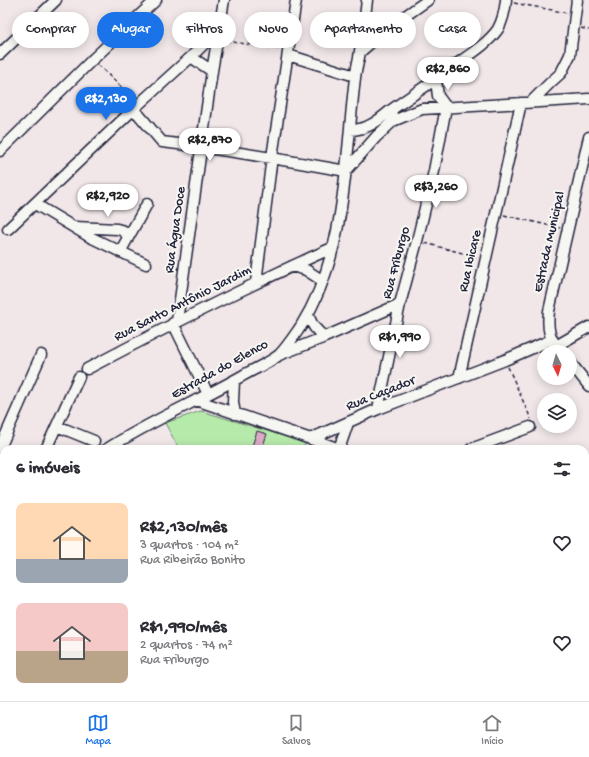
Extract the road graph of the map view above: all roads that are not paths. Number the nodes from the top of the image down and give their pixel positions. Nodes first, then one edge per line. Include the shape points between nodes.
1 (56, 0) edge
2 (156, 0) edge
3 (224, 0) edge
4 (296, 0) edge
5 (367, 0) edge
6 (428, 0) edge
7 (577, 0) edge
8 (506, 1) edge
9 (222, 12) edge
10 (200, 48) edge
11 (216, 48) edge
12 (360, 52) junction
13 (289, 53) junction
14 (0, 54) edge
15 (191, 57) junction
16 (212, 71) junction
17 (355, 76) junction
18 (436, 80) junction
19 (589, 99) edge
20 (526, 103) junction
21 (136, 106) junction
22 (446, 107) junction
23 (391, 110) junction
24 (393, 121) junction
25 (350, 130) junction
26 (589, 137) edge
27 (201, 146) junction
28 (0, 151) edge
29 (272, 157) junction
30 (346, 171) junction
31 (35, 204) junction
32 (147, 204) dead end
33 (73, 227) junction
34 (8, 229) dead end
35 (128, 237) junction
36 (332, 248) junction
37 (120, 252) junction
38 (146, 264) dead end
39 (292, 266) junction
40 (323, 280) junction
41 (256, 282) junction
42 (400, 304) junction
43 (308, 315) junction
44 (175, 322) junction
45 (589, 327) edge
46 (325, 337) junction
47 (556, 345) edge
48 (558, 345) edge
49 (537, 351) edge
50 (41, 355) dead end
51 (279, 355) junction
52 (87, 369) dead end
53 (577, 371) edge
54 (80, 377) dead end
55 (459, 378) junction
56 (234, 381) junction
57 (589, 386) edge
58 (208, 394) junction
59 (196, 400) junction
60 (378, 409) junction
61 (235, 414) junction
62 (348, 423) junction
63 (57, 426) junction
64 (530, 428) road end
65 (310, 439) junction
66 (94, 441) dead end
67 (1, 445) edge
68 (48, 445) edge
69 (114, 445) edge
70 (328, 445) edge
71 (341, 445) edge
72 (482, 445) edge

1 - 14 street
2 - 28 street
3 - 9 street, Rua Água Doce
4 - 13 street
5 - 12 street, Estrada do Elenco
6 - 12 street via 388,28
7 - 20 street via 570,55 561,73
8 - 18 street via 497,30 481,47
10 - 15 street
11 - 16 street, Rua Água Doce
12 - 17 street, Estrada do Elenco
13 - 17 street
13 - 29 street
15 - 16 street
15 - 21 street
16 - 27 street, Rua Água Doce
17 - 25 street, Estrada do Elenco
18 - 22 street via 438,96
18 - 23 street
19 - 20 street
20 - 22 street
20 - 55 street, Rua Ibicare via 496,213
21 - 27 street via 162,142
21 - 31 street
22 - 24 street via 422,110
22 - 42 street, Rua Friburgo via 434,171
23 - 24 street
23 - 25 street via 373,124
24 - 30 street
25 - 30 street, Estrada do Elenco
26 - 47 street, Estrada Municipal via 549,312 548,321
27 - 29 street
27 - 44 street, Rua Água Doce
29 - 30 street
29 - 41 street
30 - 36 street, Estrada do Elenco
31 - 33 street
31 - 34 street
32 - 35 street
33 - 35 street via 124,231
33 - 37 street
35 - 37 street
36 - 39 street, Rua Santo Antônio Jardim
36 - 40 street, Estrada do Elenco
37 - 38 street
39 - 40 street via 306,270
39 - 41 street, Rua Santo Antônio Jardim
40 - 43 street, Estrada do Elenco
41 - 44 street, Rua Santo Antônio Jardim
42 - 46 street
42 - 60 street, Rua Friburgo
43 - 46 street via 312,326
43 - 51 street, Estrada do Elenco
44 - 52 street, Rua Santo Antônio Jardim
44 - 58 street
45 - 48 street, Rua Caçador
46 - 51 street
49 - 55 street, Rua Caçador via 505,360
50 - 67 street
51 - 56 street, Estrada do Elenco
53 - 57 street
54 - 63 street
55 - 60 street, Rua Caçador
56 - 58 street, Estrada do Elenco
56 - 61 street
58 - 59 street, Estrada do Elenco
59 - 61 street
59 - 69 street, Estrada do Elenco
60 - 62 street, Rua Caçador
61 - 65 street
62 - 65 street, Rua Caçador
62 - 71 street
63 - 66 street
63 - 68 street
64 - 72 street
65 - 70 street

